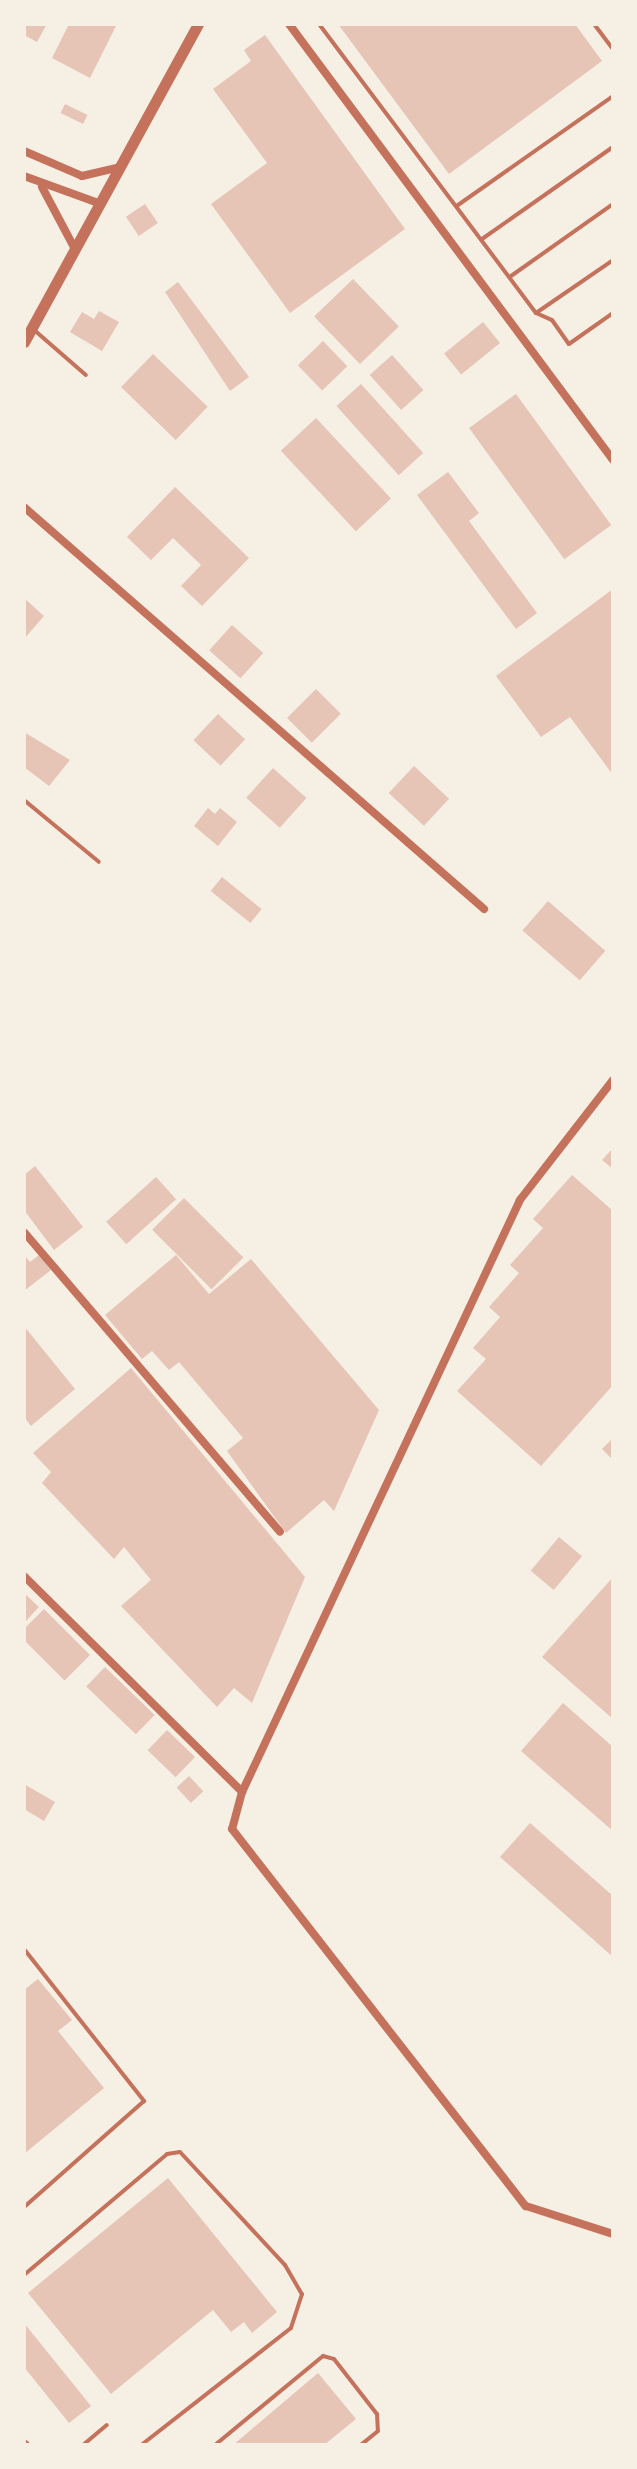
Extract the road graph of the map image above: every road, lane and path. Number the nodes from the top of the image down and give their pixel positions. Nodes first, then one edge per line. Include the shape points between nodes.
1 (198, 24) edge
2 (289, 24) edge
3 (319, 24) edge
4 (594, 24) edge
5 (613, 49) edge
6 (613, 96) edge
7 (613, 147) edge
8 (24, 151) edge
9 (121, 167) junction
10 (24, 176) edge
11 (41, 187) junction
12 (101, 204) junction
13 (613, 204) edge
14 (457, 205) junction
15 (482, 239) junction
16 (76, 250) junction
17 (613, 260) edge
18 (510, 277) junction
19 (536, 313) junction
20 (613, 313) edge
21 (32, 328) junction
22 (24, 342) edge
23 (86, 375) dead end
24 (613, 460) edge
25 (24, 507) edge
26 (24, 800) edge
27 (99, 862) dead end
28 (484, 909) dead end
29 (613, 1080) edge
30 (24, 1232) edge
31 (280, 1532) dead end
32 (24, 1576) edge
33 (242, 1792) junction
34 (24, 1949) edge
35 (24, 2207) edge
36 (613, 2234) edge
37 (24, 2275) edge
38 (107, 2425) dead end
39 (83, 2445) edge
40 (141, 2445) edge
41 (215, 2445) edge
42 (361, 2445) edge

1 - 9 street
2 - 24 street
3 - 14 lane
4 - 5 lane
6 - 14 lane
7 - 15 lane
8 - 9 street via 82,176
9 - 12 street
10 - 11 street
11 - 12 street
11 - 16 street
12 - 16 street
13 - 18 lane
14 - 15 lane
15 - 18 lane
16 - 21 street
17 - 19 lane
18 - 19 lane
19 - 20 lane via 552,320 569,344
21 - 22 street
21 - 23 lane
25 - 28 street
26 - 27 lane
29 - 33 street via 520,1200
30 - 31 street
32 - 33 street
33 - 36 street via 232,1829 243,1850 526,2206
34 - 35 lane via 144,2101
37 - 40 lane via 167,2154 180,2152 285,2265 302,2294 291,2328
38 - 39 lane
41 - 42 lane via 323,2356 334,2359 377,2414 378,2431

